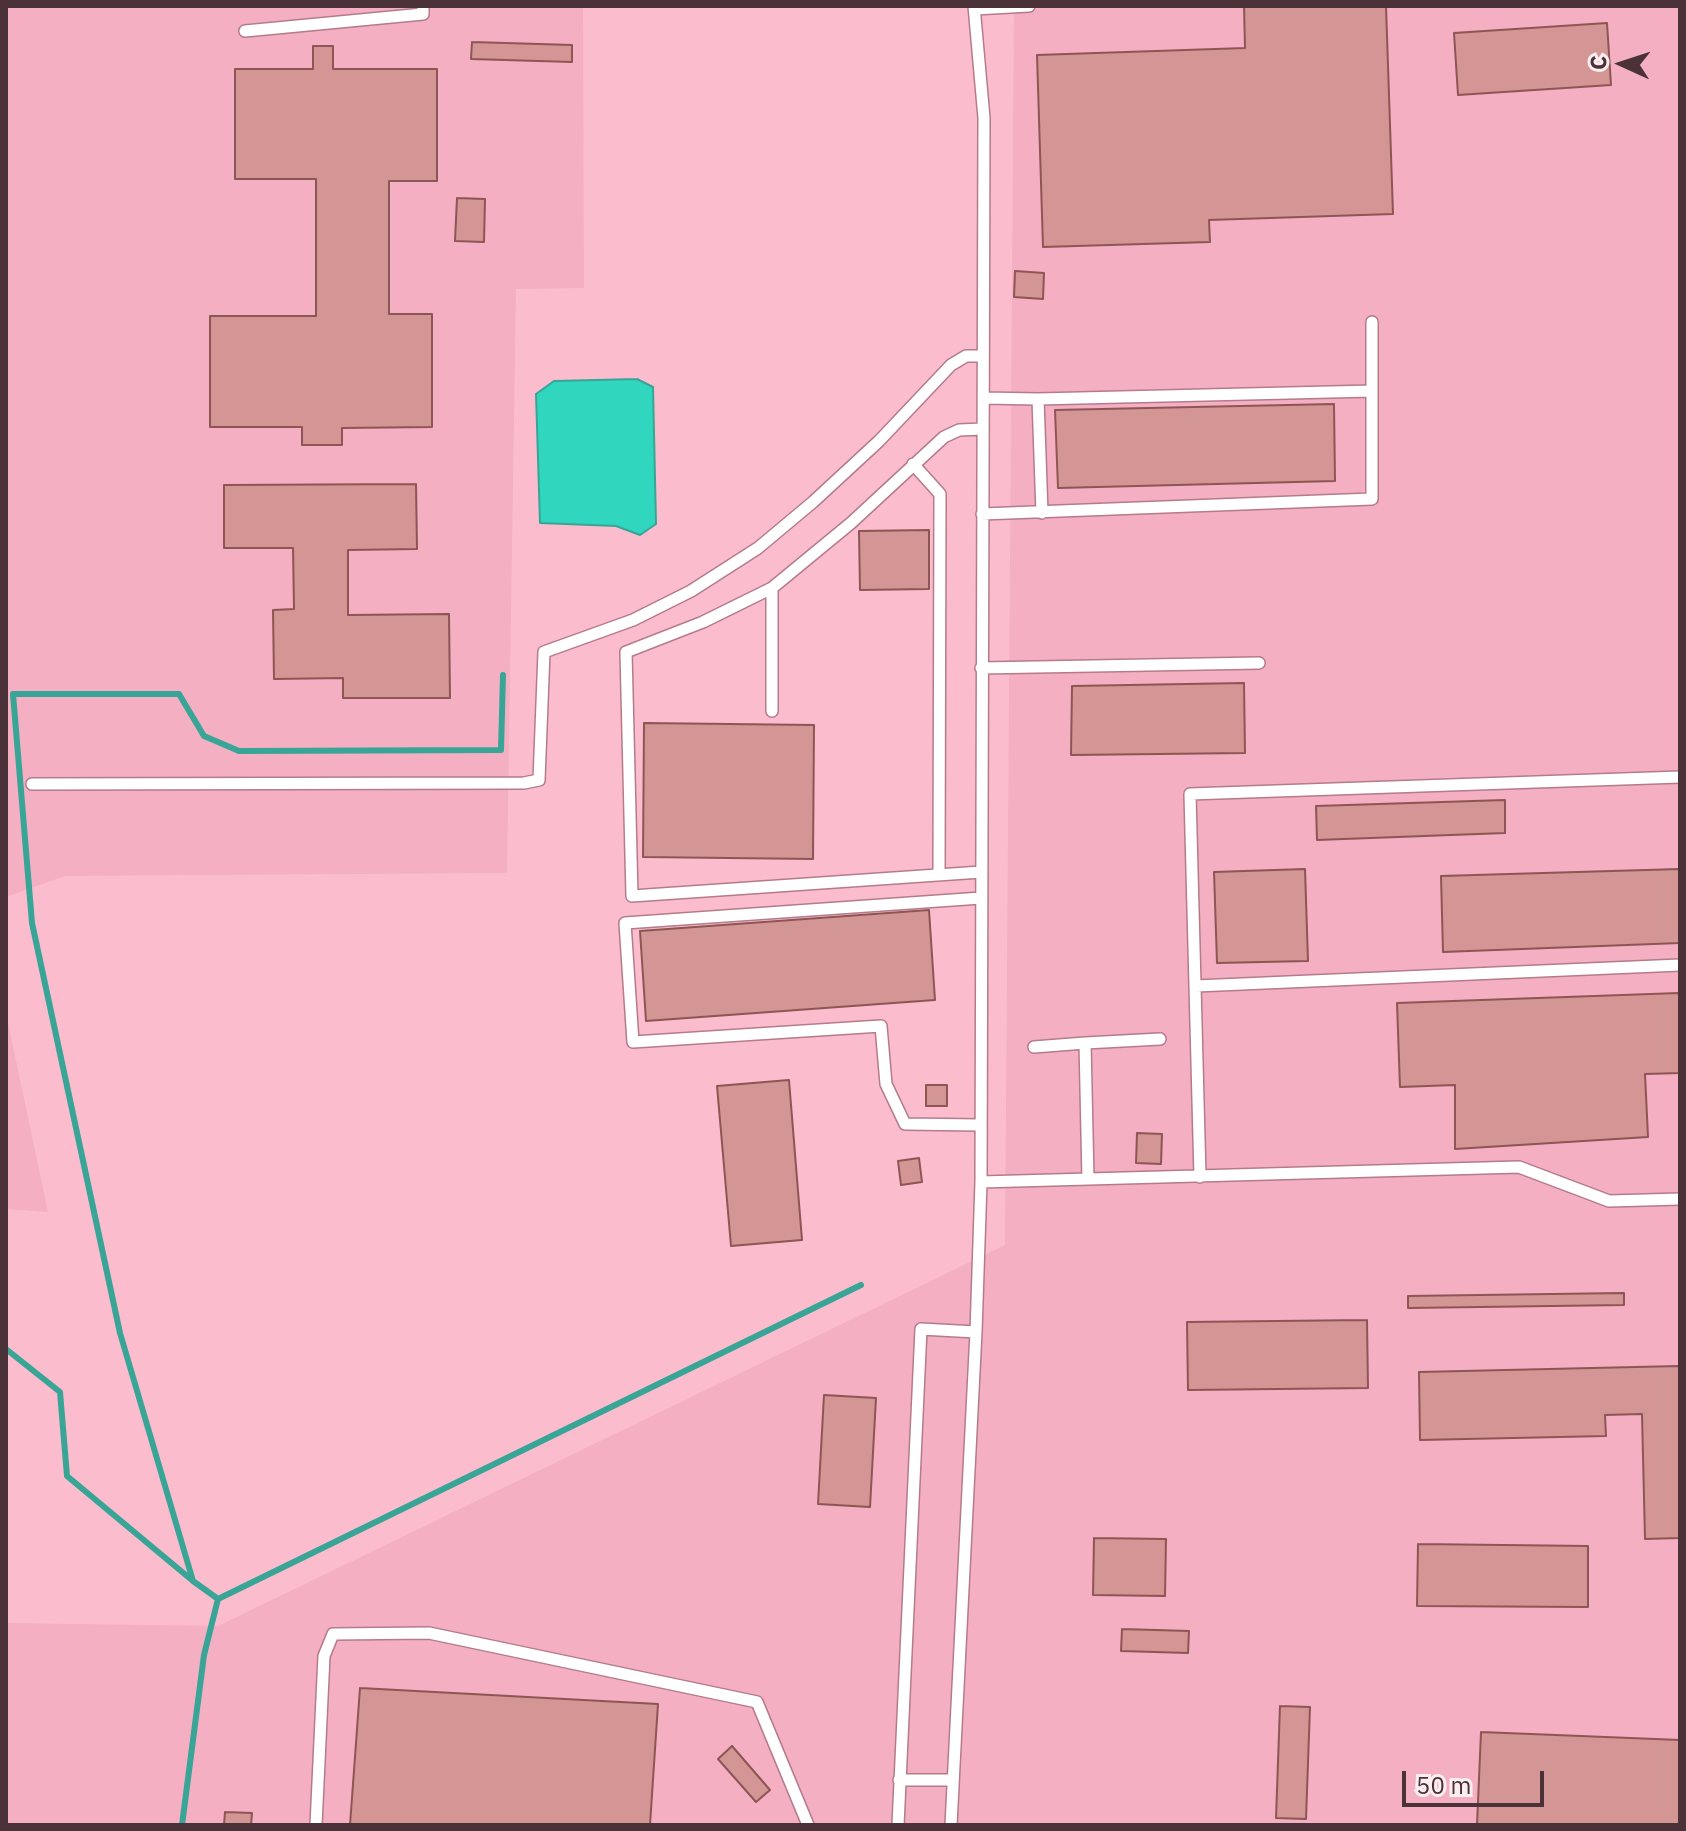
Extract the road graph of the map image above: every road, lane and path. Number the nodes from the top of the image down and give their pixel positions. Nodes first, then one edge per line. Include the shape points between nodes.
1 (423, 6) edge
2 (1029, 6) edge
3 (974, 8) edge
4 (245, 31) dead end
5 (1372, 322) dead end
6 (983, 356) junction
7 (1372, 391) junction
8 (983, 398) junction
9 (1038, 399) junction
10 (983, 429) junction
11 (913, 464) junction
12 (1042, 513) junction
13 (982, 514) junction
14 (772, 588) junction
15 (1259, 663) dead end
16 (981, 668) junction
17 (772, 711) dead end
18 (1680, 777) edge
19 (32, 784) dead end
20 (981, 872) junction
21 (939, 875) junction
22 (981, 898) junction
23 (1680, 965) edge
24 (1196, 986) junction
25 (1160, 1039) dead end
26 (1085, 1043) junction
27 (1034, 1047) dead end
28 (979, 1125) junction
29 (1200, 1177) junction
30 (1088, 1179) junction
31 (981, 1182) junction
32 (1680, 1199) edge
33 (976, 1332) junction
34 (899, 1780) junction
35 (952, 1780) junction
36 (316, 1825) edge
37 (808, 1825) edge
38 (898, 1825) edge
39 (951, 1825) edge

1 - 4 lane via 423,14
2 - 3 lane
3 - 6 lane via 984,118
5 - 7 lane
6 - 8 lane
6 - 19 lane via 966,356 951,365 879,441 758,548 633,620 544,652 539,780
7 - 9 lane
7 - 12 lane via 1372,499
8 - 9 lane
8 - 10 lane
9 - 12 lane
10 - 11 lane via 944,437
10 - 13 lane
11 - 14 lane
11 - 21 lane via 940,494
12 - 13 lane
13 - 16 lane
14 - 17 lane
14 - 21 lane via 626,652 632,896
15 - 16 lane
16 - 20 lane
18 - 24 lane via 1190,794
20 - 21 lane
20 - 22 lane
22 - 28 lane
22 - 28 lane via 625,923 633,1042 881,1026 886,1084 905,1124
23 - 24 lane
24 - 29 lane
25 - 26 lane
26 - 27 lane
26 - 30 lane
28 - 31 lane
29 - 30 lane
29 - 32 lane via 1519,1167 1609,1201
30 - 31 lane
31 - 33 lane
33 - 34 lane via 921,1329
33 - 35 lane
34 - 35 lane
34 - 38 lane
35 - 39 lane
36 - 37 lane via 324,1656 333,1634 429,1633 757,1702

